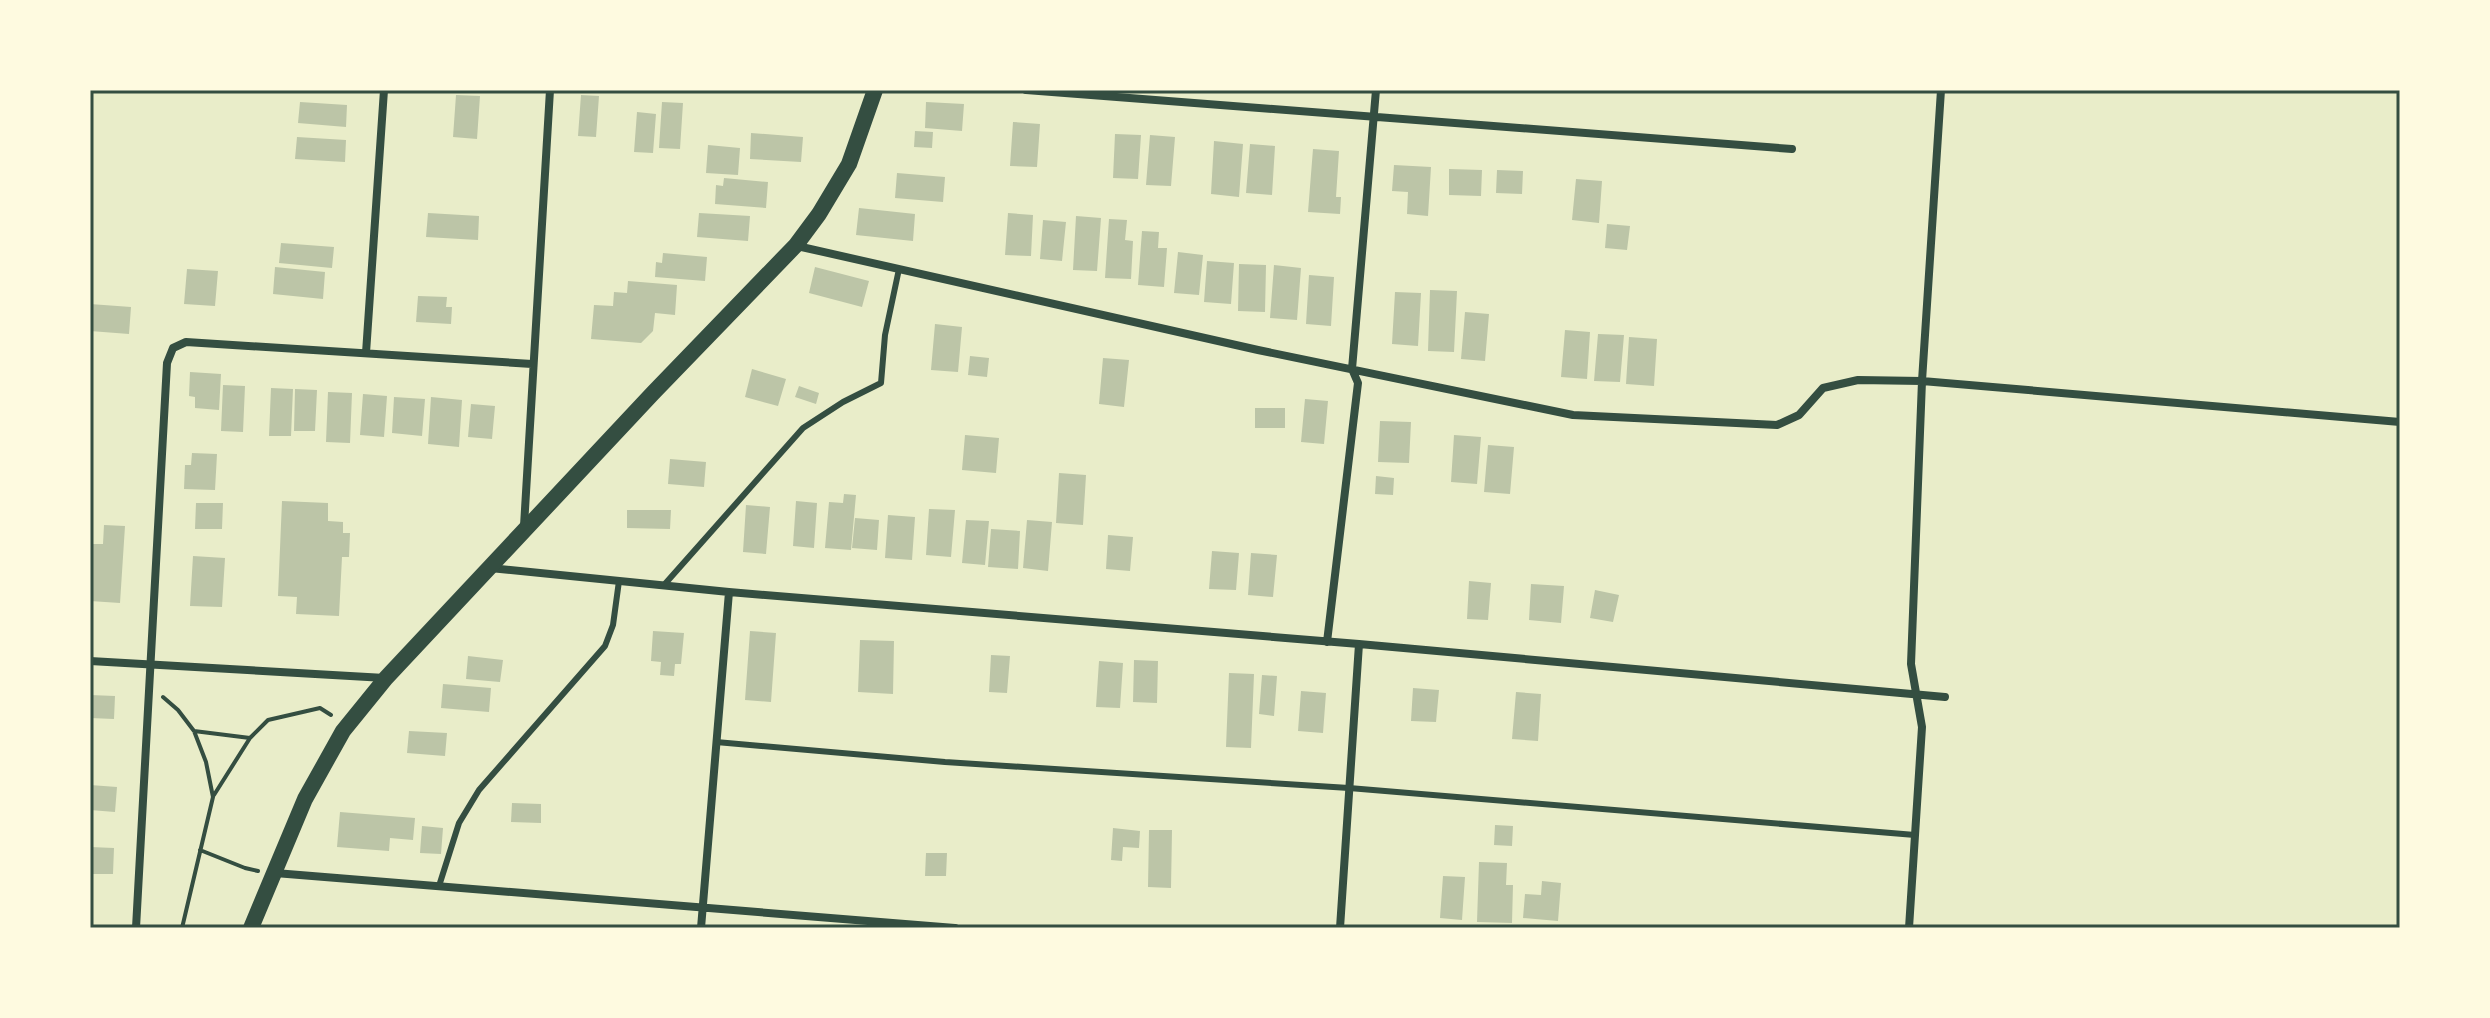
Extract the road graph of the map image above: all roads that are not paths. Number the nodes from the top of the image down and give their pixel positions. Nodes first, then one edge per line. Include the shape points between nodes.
1 (384, 90) edge
2 (550, 90) edge
3 (875, 90) edge
4 (1026, 90) edge
5 (1376, 90) edge
6 (1941, 90) edge
7 (1374, 117) junction
8 (1792, 149) dead end
9 (796, 245) junction
10 (899, 269) junction
11 (366, 353) junction
12 (532, 364) junction
13 (1352, 369) junction
14 (1922, 381) junction
15 (2400, 422) edge
16 (524, 530) junction
17 (490, 568) junction
18 (619, 581) junction
19 (664, 585) junction
20 (729, 592) junction
21 (1327, 642) junction
22 (1359, 644) junction
23 (90, 661) edge
24 (150, 664) junction
25 (386, 678) junction
26 (1918, 693) junction
27 (1945, 697) dead end
28 (716, 742) junction
29 (1349, 788) junction
30 (1915, 835) junction
31 (275, 873) junction
32 (439, 886) junction
33 (702, 907) junction
34 (136, 928) edge
35 (251, 928) edge
36 (701, 928) edge
37 (955, 928) edge
38 (1340, 928) edge
39 (1909, 928) edge

1 - 11 street
2 - 12 street
3 - 9 main road via 849,164
4 - 7 street
5 - 7 street
6 - 14 street
7 - 8 street
7 - 13 street
9 - 10 street
9 - 16 main road
10 - 13 street
10 - 19 lane via 881,383 803,428
11 - 12 street
11 - 24 street via 186,342 173,348 167,363
12 - 16 street
13 - 14 street via 1573,415 1777,425 1799,415 1823,388 1858,380
13 - 21 street via 1358,383
14 - 15 street
14 - 26 street via 1911,664
16 - 17 main road
17 - 18 street
17 - 25 main road
18 - 19 street
18 - 32 lane via 605,646 479,790 459,823
19 - 20 street
20 - 21 street
20 - 28 street
21 - 22 street
22 - 26 street
22 - 29 street
23 - 24 street
24 - 25 street
24 - 34 street
25 - 31 main road via 343,731 305,799
26 - 27 street
26 - 30 street via 1922,727
28 - 29 lane
28 - 33 street
29 - 30 lane
29 - 38 street
30 - 39 street
31 - 32 street
31 - 35 main road
32 - 33 street
33 - 36 street
33 - 37 street

